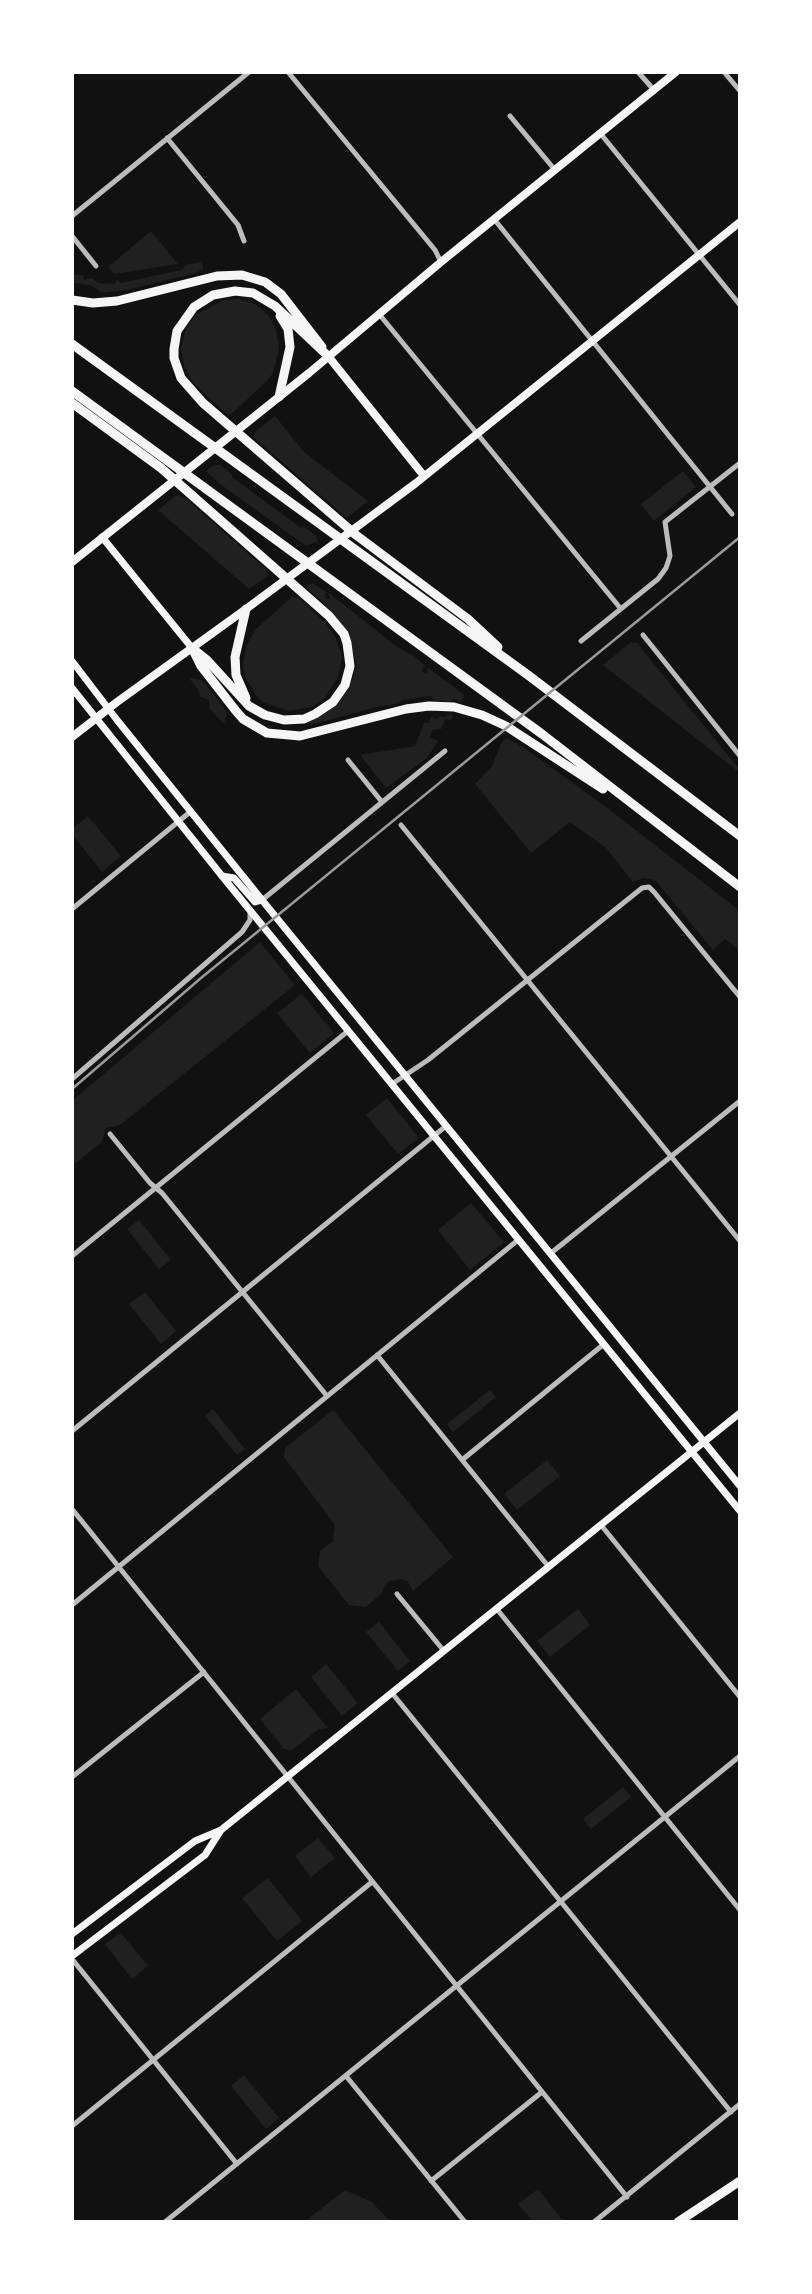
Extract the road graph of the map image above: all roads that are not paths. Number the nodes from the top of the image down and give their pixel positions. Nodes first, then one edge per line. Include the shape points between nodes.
1 (249, 72) edge
2 (288, 72) edge
3 (638, 72) edge
4 (676, 72) edge
5 (724, 72) edge
6 (654, 90) junction
7 (740, 91) edge
8 (510, 116) dead end
9 (600, 133) junction
10 (167, 138) junction
11 (555, 170) junction
12 (72, 216) edge
13 (494, 219) junction
14 (740, 222) edge
15 (72, 236) edge
16 (244, 241) dead end
17 (699, 255) junction
18 (441, 262) junction
19 (96, 266) dead end
20 (265, 299) junction
21 (72, 300) edge
22 (740, 305) edge
23 (379, 314) junction
24 (593, 342) junction
25 (72, 344) edge
26 (328, 356) junction
27 (72, 391) edge
28 (279, 397) junction
29 (72, 403) edge
30 (478, 433) junction
31 (151, 455) junction
32 (740, 463) edge
33 (424, 476) junction
34 (710, 486) junction
35 (732, 514) dead end
36 (102, 537) junction
37 (72, 562) edge
38 (384, 564) junction
39 (246, 609) junction
40 (621, 609) junction
41 (643, 635) dead end
42 (581, 640) dead end
43 (192, 648) junction
44 (72, 661) edge
45 (72, 688) edge
46 (107, 708) junction
47 (258, 712) junction
48 (94, 719) junction
49 (72, 737) edge
50 (445, 751) dead end
51 (740, 756) edge
52 (348, 760) dead end
53 (382, 802) junction
54 (190, 812) junction
55 (653, 821) junction
56 (178, 822) junction
57 (401, 825) dead end
58 (740, 836) edge
59 (222, 876) junction
60 (740, 887) edge
61 (262, 900) junction
62 (72, 909) edge
63 (250, 910) junction
64 (527, 980) junction
65 (740, 997) edge
66 (348, 1031) junction
67 (406, 1076) junction
68 (72, 1079) edge
69 (392, 1084) junction
70 (740, 1101) edge
71 (446, 1126) junction
72 (110, 1134) dead end
73 (434, 1136) junction
74 (671, 1156) junction
75 (156, 1188) junction
76 (518, 1240) junction
77 (740, 1241) edge
78 (551, 1253) junction
79 (72, 1256) edge
80 (242, 1291) junction
81 (604, 1345) junction
82 (377, 1355) junction
83 (327, 1396) junction
84 (740, 1413) edge
85 (72, 1431) edge
86 (705, 1442) junction
87 (692, 1452) junction
88 (462, 1460) junction
89 (740, 1486) edge
90 (72, 1509) edge
91 (740, 1511) edge
92 (601, 1525) junction
93 (548, 1566) junction
94 (119, 1567) junction
95 (397, 1594) dead end
96 (72, 1605) edge
97 (496, 1608) junction
98 (444, 1651) junction
99 (204, 1672) junction
100 (392, 1693) junction
101 (740, 1698) edge
102 (740, 1756) edge
103 (72, 1777) edge
104 (287, 1777) junction
105 (665, 1817) junction
106 (221, 1830) junction
107 (372, 1882) junction
108 (561, 1902) junction
109 (740, 1910) edge
110 (72, 1934) edge
111 (72, 1958) edge
112 (456, 1986) junction
113 (153, 2059) junction
114 (346, 2076) junction
115 (542, 2092) junction
116 (740, 2104) edge
117 (731, 2112) junction
118 (72, 2126) edge
119 (237, 2164) junction
120 (431, 2181) junction
121 (740, 2182) edge
122 (626, 2197) junction
123 (165, 2222) edge
124 (465, 2222) edge
125 (594, 2222) edge
126 (678, 2222) edge
127 (686, 2222) edge

1 - 10 street
2 - 18 street
3 - 6 street
4 - 6 main road
5 - 7 street
6 - 9 main road
8 - 11 street
9 - 11 main road
9 - 17 street
10 - 12 street
10 - 16 street via 238,225
11 - 13 main road
13 - 18 main road
13 - 24 street
14 - 17 main road
15 - 19 street
17 - 22 street
17 - 24 main road
18 - 23 main road
20 - 26 highway
20 - 28 highway via 284,322 289,338
20 - 38 highway via 228,291 194,307 177,331 174,358 181,378
21 - 26 highway via 117,301 217,276 250,276 281,294
23 - 26 main road
23 - 30 street
24 - 30 main road
24 - 34 street
25 - 38 highway
26 - 28 main road
26 - 33 main road
27 - 31 highway
28 - 36 main road
29 - 31 highway
30 - 33 main road
30 - 40 street
31 - 47 highway via 337,624 348,643 350,666 345,685 333,702 304,719 284,720
31 - 55 highway via 210,491
32 - 34 street
33 - 39 main road
34 - 35 street
34 - 40 street via 664,522 670,556 666,568
36 - 37 main road
36 - 43 main road
38 - 58 highway via 468,620 528,675
39 - 43 main road
39 - 47 highway via 235,668 243,693
40 - 42 street
41 - 51 street
43 - 46 main road
43 - 47 highway
43 - 55 highway via 236,711 259,729 300,736 392,711 454,707 506,726
44 - 46 main road
45 - 48 main road
46 - 48 main road
46 - 54 main road
48 - 49 main road
48 - 56 main road
50 - 53 street
52 - 53 street
53 - 61 street
54 - 56 street
54 - 61 main road
55 - 60 highway
56 - 59 main road
56 - 62 street
57 - 64 street
59 - 61 main road via 234,878 255,902
59 - 63 main road
61 - 67 main road
63 - 66 main road
63 - 68 street via 242,932
64 - 65 street via 646,887
64 - 67 street
64 - 74 street
66 - 69 main road
66 - 75 street
67 - 69 street
67 - 71 main road
69 - 73 main road
70 - 74 street
71 - 73 street
71 - 78 main road
72 - 75 street
73 - 76 main road
73 - 80 street
74 - 77 street
74 - 78 street
75 - 79 street
75 - 80 street
76 - 81 main road
76 - 82 street
78 - 86 main road
80 - 83 street
80 - 85 street
81 - 87 main road
81 - 88 street
82 - 83 street
82 - 88 street
83 - 94 street
84 - 86 main road
86 - 87 main road
86 - 89 main road
87 - 91 main road
87 - 92 main road
88 - 93 street
90 - 94 street
92 - 93 main road
92 - 101 street
93 - 97 main road
94 - 96 street
94 - 99 street
95 - 98 street
97 - 98 main road
97 - 105 street
98 - 100 main road
99 - 103 street
99 - 104 street
100 - 104 main road
100 - 108 street
102 - 105 street
104 - 106 main road
104 - 107 street
105 - 108 street
105 - 109 street
106 - 110 main road via 195,1841
106 - 111 main road via 205,1855
107 - 112 street
107 - 113 street
108 - 112 street
108 - 117 street
111 - 113 street
112 - 114 street
112 - 115 street
113 - 118 street
113 - 119 street
114 - 119 street
114 - 120 street
115 - 120 street
115 - 122 street
116 - 117 street
117 - 122 street
119 - 123 street
120 - 124 street
121 - 126 highway
121 - 127 highway
122 - 125 street

